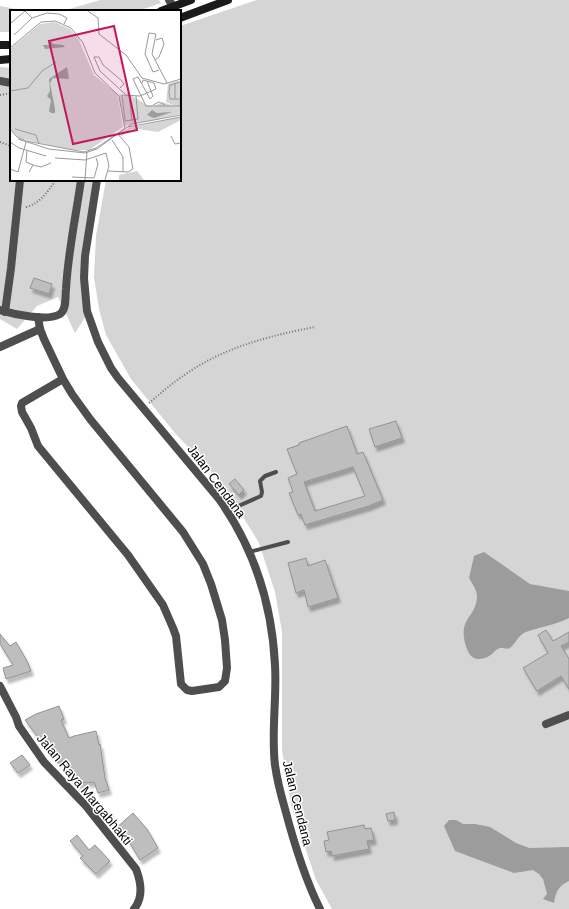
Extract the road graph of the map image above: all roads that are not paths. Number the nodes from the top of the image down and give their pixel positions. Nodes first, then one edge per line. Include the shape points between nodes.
1 (191, 0) edge
2 (228, 0) edge
3 (173, 6) edge
4 (163, 10) edge
5 (181, 18) edge
6 (0, 81) edge
7 (10, 83) edge
8 (20, 181) edge
9 (81, 181) edge
10 (97, 181) edge
11 (2, 311) edge
12 (38, 317) junction
13 (40, 329) junction
14 (0, 347) edge
15 (63, 379) junction
16 (276, 472) dead end
17 (227, 511) junction
18 (288, 542) dead end
19 (249, 552) junction
20 (0, 686) edge
21 (569, 715) edge
22 (546, 724) dead end
23 (134, 909) edge
24 (320, 909) edge

1 - 3 street
2 - 5 street
3 - 4 street
6 - 7 street
8 - 11 street
9 - 12 street via 64,308 55,316
10 - 17 street, Jalan Cendana via 84,278 87,311 98,342 111,368
11 - 12 street
12 - 13 street
13 - 14 street
13 - 15 street
15 - 15 street via 90,419 183,532 202,564 217,601 225,640 226,676 219,687 187,690 181,684 176,636 163,605 128,555 38,446 22,412 22,403
16 - 17 lane via 260,481 261,496
17 - 19 street, Jalan Cendana
18 - 19 lane
19 - 24 street, Jalan Cendana via 265,596 274,650 274,748 279,786 304,872
20 - 23 street, Jalan Raya Margabhakti via 19,726 44,762 83,803 136,869 140,891 138,904
21 - 22 street

